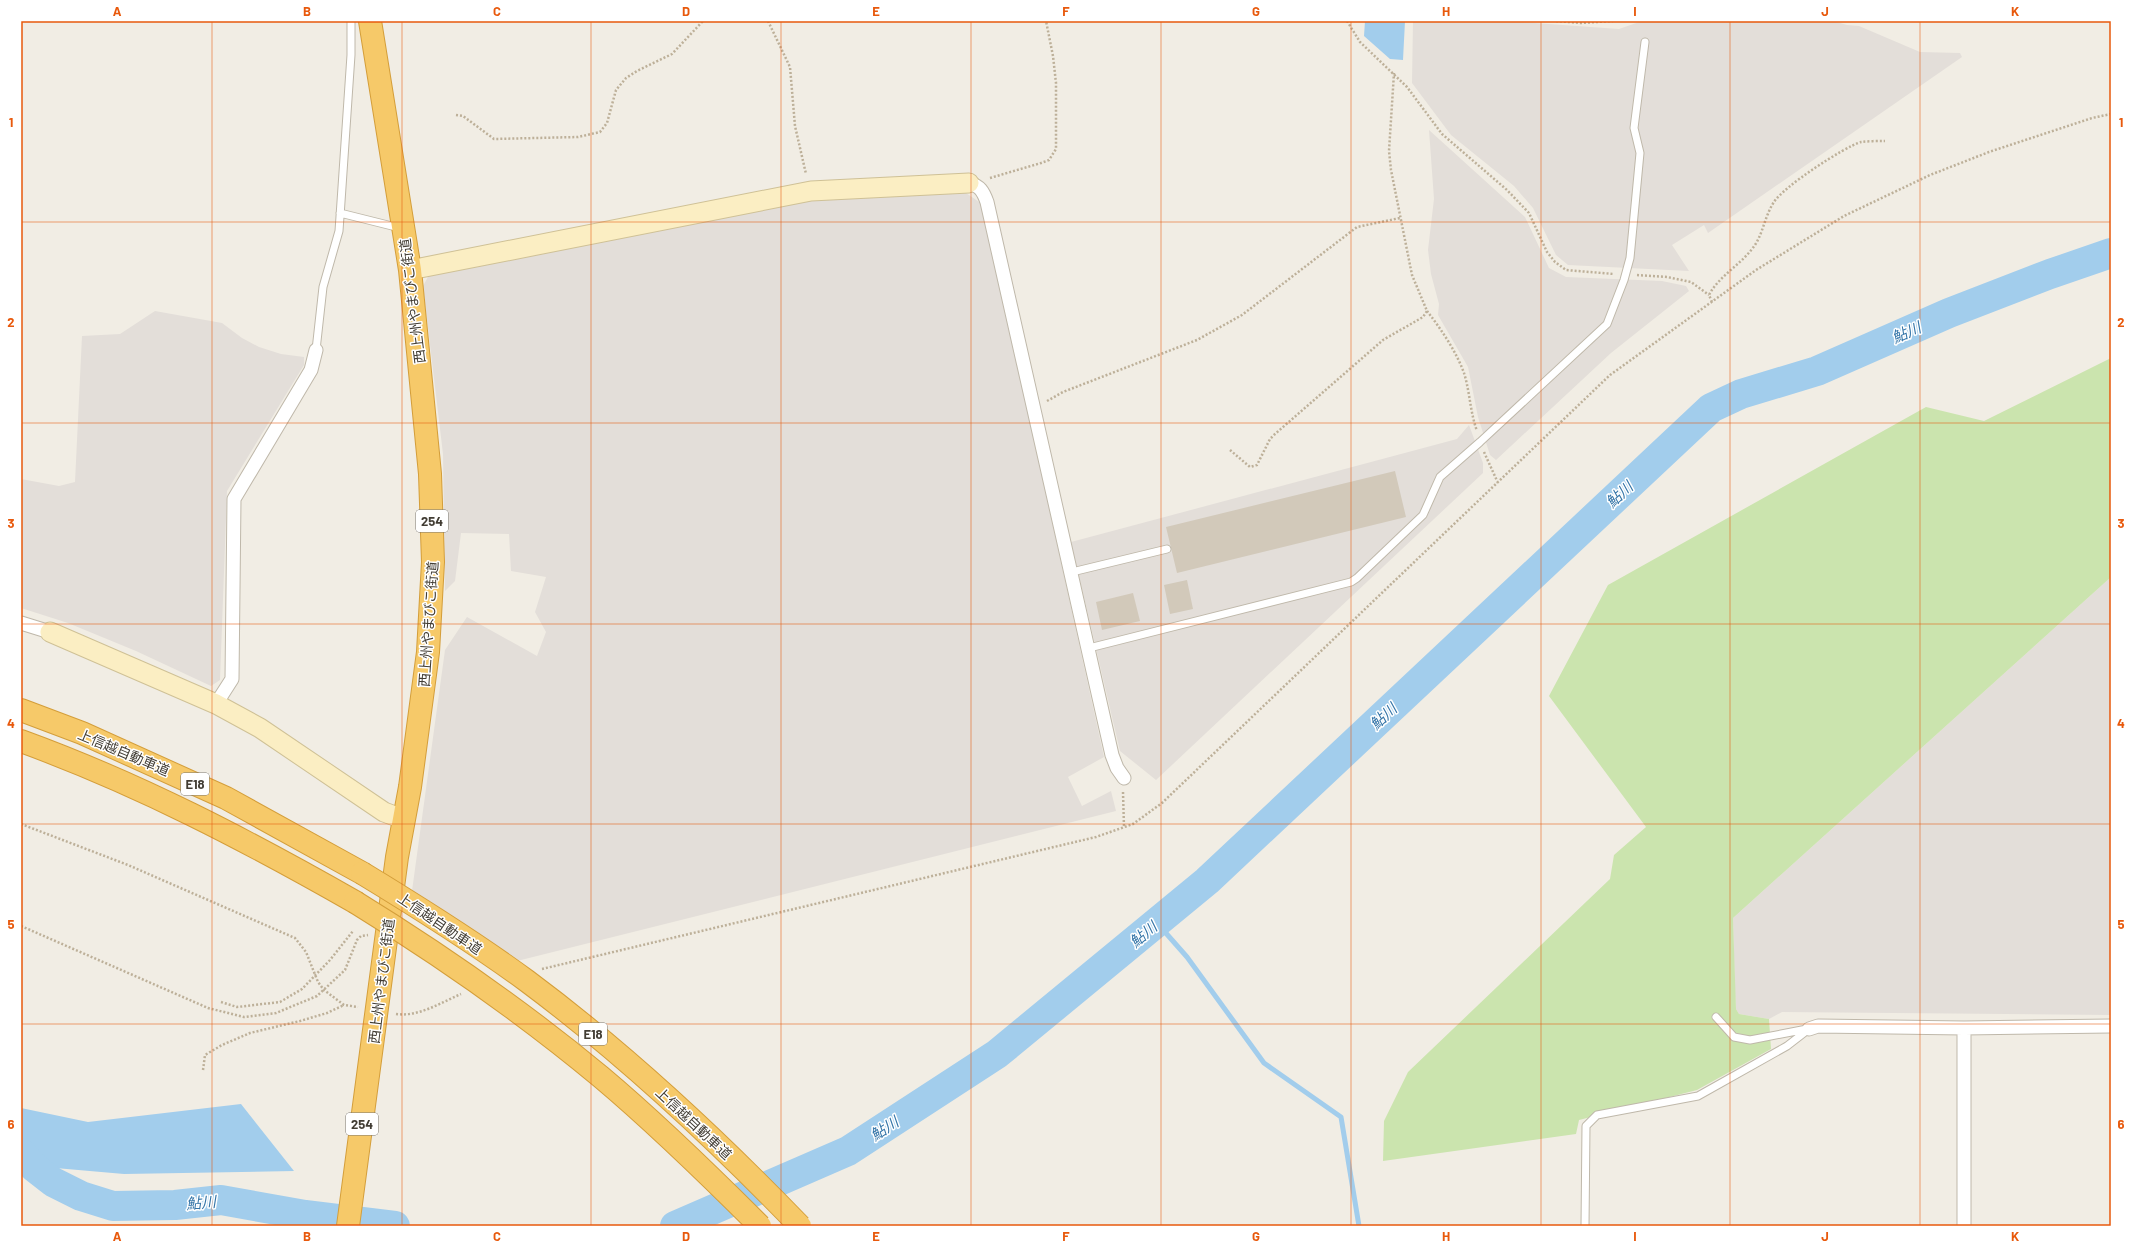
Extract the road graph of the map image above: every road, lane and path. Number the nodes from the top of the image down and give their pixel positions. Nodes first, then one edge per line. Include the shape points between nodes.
1 (351, 21) edge
2 (370, 21) edge
3 (703, 21) edge
4 (768, 21) edge
5 (1046, 21) edge
6 (1347, 21) edge
7 (1556, 21) edge
8 (1613, 21) edge
9 (1646, 42) dead end
10 (1394, 73) junction
11 (2111, 114) edge
12 (456, 115) dead end
13 (1885, 141) dead end
14 (973, 184) junction
15 (811, 191) junction
16 (340, 213) junction
17 (1400, 218) junction
18 (403, 228) junction
19 (410, 270) junction
20 (1626, 275) junction
21 (1709, 295) junction
22 (1712, 302) junction
23 (1427, 311) junction
24 (316, 350) joint
25 (1034, 408) junction
26 (1480, 442) junction
27 (1230, 450) dead end
28 (1498, 483) junction
29 (1167, 549) dead end
30 (1072, 572) junction
31 (21, 623) edge
32 (50, 632) joint
33 (1089, 648) junction
34 (216, 704) junction
35 (21, 710) edge
36 (21, 741) edge
37 (1124, 778) joint
38 (403, 819) junction
39 (21, 824) edge
40 (1124, 827) junction
41 (21, 926) edge
42 (353, 931) dead end
43 (371, 934) dead end
44 (539, 970) dead end
45 (314, 974) junction
46 (324, 990) junction
47 (468, 992) dead end
48 (221, 1002) dead end
49 (344, 1005) junction
50 (382, 1015) junction
51 (1716, 1017) dead end
52 (2111, 1026) edge
53 (1809, 1028) junction
54 (1964, 1028) junction
55 (203, 1070) dead end
56 (348, 1226) edge
57 (760, 1226) edge
58 (800, 1226) edge
59 (1585, 1226) edge
60 (1964, 1226) edge

1 - 16 lane
2 - 18 highway, 西上州やまびこ街道 / 254
3 - 12 path via 672,54 626,78 616,90 607,124 600,132 578,137 494,139 463,116
4 - 15 path via 790,67 795,126
5 - 14 path via 1056,84 1056,149 1053,155 1041,163
6 - 10 path via 1360,42
7 - 8 path
9 - 20 lane via 1634,128 1640,153 1630,258
10 - 17 path via 1389,151
10 - 20 path via 1442,134 1508,190 1529,213 1547,252 1555,262 1566,270
11 - 22 path via 1996,150 1930,175 1844,216 1756,270
13 - 21 path via 1861,142 1802,177 1774,201 1757,243 1714,285
14 - 15 street
14 - 25 street via 983,192 987,202
15 - 19 street
16 - 18 lane
16 - 24 lane via 339,231 323,287
17 - 23 path via 1412,275
17 - 25 path via 1357,227 1242,315 1197,340 1063,392
18 - 19 highway, 西上州やまびこ街道 / 254
19 - 38 highway, 西上州やまびこ街道 / 254 via 430,474 433,562 428,652 410,787
20 - 21 path via 1667,277 1691,282
20 - 26 lane via 1607,324
21 - 22 path
22 - 28 path via 1610,375
23 - 26 path via 1464,372 1471,412
23 - 27 path via 1423,317 1383,340 1275,434 1257,465 1250,467
24 - 34 street via 311,370 234,499 232,679
25 - 30 street
26 - 28 path
26 - 33 lane via 1440,476 1423,515 1351,582
28 - 40 path via 1162,803
29 - 30 lane
30 - 33 street
31 - 32 street
32 - 34 street
33 - 37 street via 1112,755
34 - 38 street via 260,728 377,807
35 - 58 highway, 上信越自動車道 / E18, bridge via 89,736 226,798 296,835 429,914 526,981 574,1018 711,1137
36 - 57 highway, 上信越自動車道 / E18, bridge via 144,790 213,824 355,902 420,943 588,1067 702,1169
37 - 40 path
38 - 50 highway, 西上州やまびこ街道 / 254 via 385,941
39 - 45 path via 128,865 295,938 306,952
40 - 44 path via 1096,837
41 - 46 path via 208,1008 244,1017 276,1013 317,996
42 - 45 path via 330,960
43 - 46 path via 361,936 357,940 345,970
45 - 46 path
45 - 48 path via 302,989 280,1002 237,1007
46 - 49 path
47 - 50 path via 426,1010 404,1015
49 - 50 path
49 - 55 path via 300,1022 250,1033 222,1045 205,1056
50 - 56 highway, 西上州やまびこ街道 / 254
51 - 53 lane via 1734,1037 1750,1040
52 - 54 street
53 - 54 street
53 - 59 lane via 1787,1046 1698,1096 1597,1115 1586,1126
54 - 60 street

